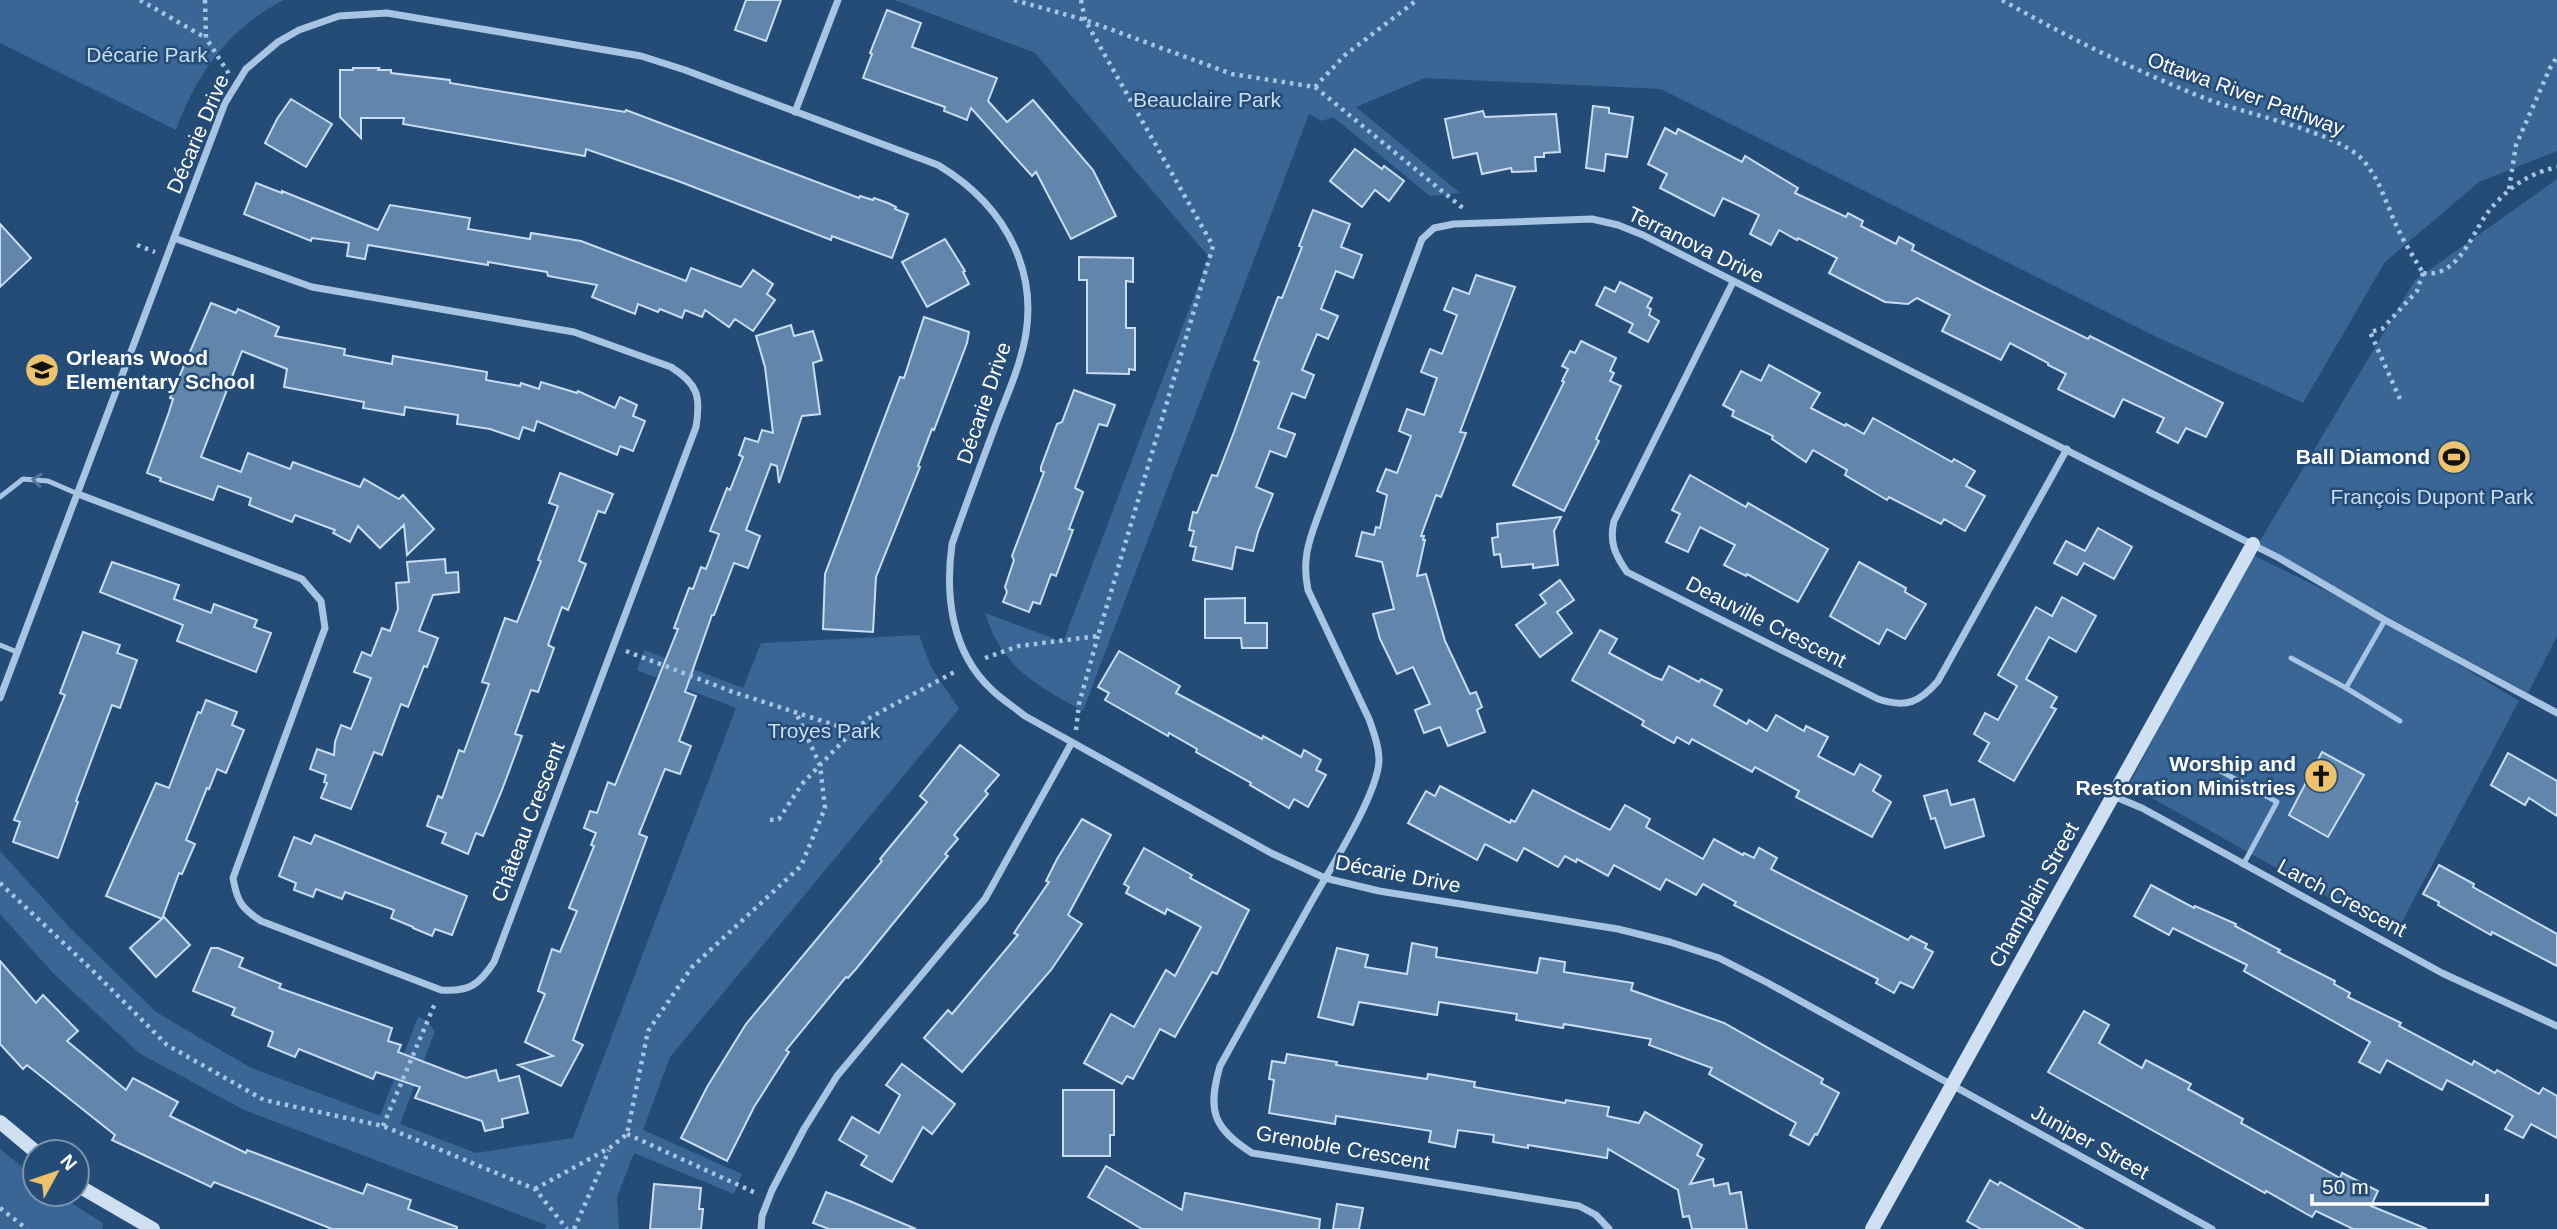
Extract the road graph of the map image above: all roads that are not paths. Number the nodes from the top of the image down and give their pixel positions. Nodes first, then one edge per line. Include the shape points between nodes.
1 (838, 0) edge
2 (795, 112) junction
3 (174, 238) junction
4 (1733, 282) junction
5 (2067, 449) junction
6 (78, 494) junction
7 (0, 497) edge
8 (2253, 544) junction
9 (2385, 620) junction
10 (0, 645) edge
11 (17, 652) junction
12 (2291, 658) dead end
13 (2346, 688) junction
14 (0, 698) edge
15 (2557, 713) edge
16 (2400, 721) dead end
17 (1071, 744) junction
18 (2215, 768) dead end
19 (2113, 796) junction
20 (2243, 865) junction
21 (1325, 878) junction
22 (2557, 1026) edge
23 (1952, 1086) junction
24 (0, 1122) edge
25 (21, 1140) edge
26 (91, 1193) edge
27 (153, 1229) edge
28 (761, 1229) edge
29 (1609, 1229) edge
30 (1872, 1229) edge
31 (2213, 1229) edge

1 - 2 street
2 - 3 street, Décarie Drive via 641,56 387,13 339,16 299,30 260,56 235,83
2 - 17 street, Décarie Drive via 938,165 974,190 1016,246 1029,314 1021,357 952,544 949,605 970,664 991,689
3 - 6 street, Décarie Drive
3 - 6 street, Château Crescent via 312,288 574,332 671,367 696,390 696,427 614,646 494,962 470,988 441,990 261,921 246,911 233,878 325,628 321,601 302,579
4 - 5 street, Terranova Drive
4 - 5 street, Deauville Crescent via 1614,521 1612,546 1627,572 1866,693 1892,704 1909,704 1926,695 1938,681
4 - 21 street, Terranova Drive via 1643,235 1591,219 1434,228 1422,239 1308,544 1304,569 1308,590 1369,719 1379,761 1368,797
5 - 8 street, Terranova Drive
6 -> 7 lane via 48,481 23,478
6 - 11 street, Décarie Drive
8 - 9 street
8 - 19 street, Champlain Street
9 - 13 lane
9 - 15 street
10 - 11 lane
11 - 14 street, Décarie Drive
12 - 13 lane
13 - 16 lane
17 - 21 street, Décarie Drive
17 - 28 street via 985,899 837,1076 768,1199
18 - 20 lane via 2277,802
19 - 20 street, Larch Crescent
19 - 23 street, Champlain Street
20 - 22 street, Larch Crescent via 2442,973
21 - 23 street, Décarie Drive via 1379,891 1618,929 1719,958
21 - 29 street, Grenoble Crescent via 1220,1066 1213,1090 1215,1115 1229,1139 1252,1153 1579,1206
23 - 30 street, Champlain Street
23 - 31 street, Juniper Street
24 - 25 street
26 - 27 street

